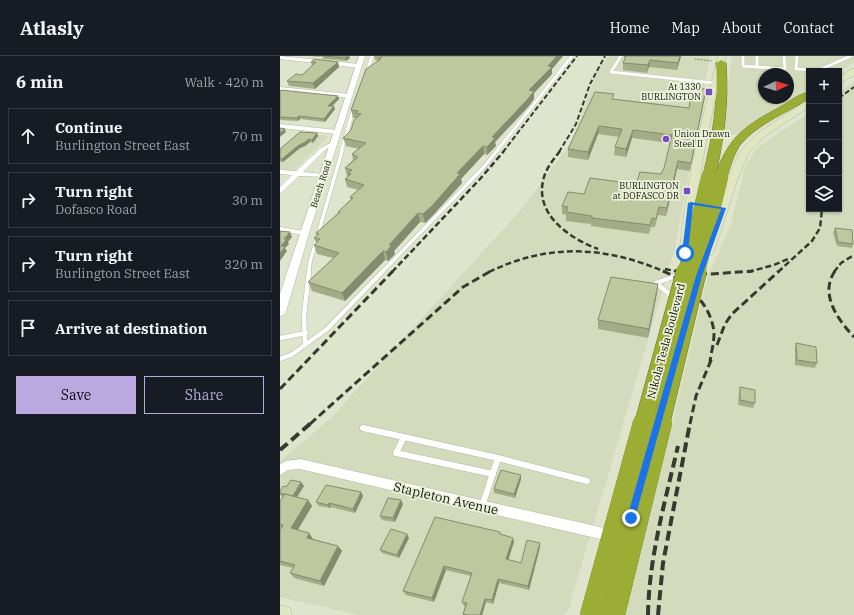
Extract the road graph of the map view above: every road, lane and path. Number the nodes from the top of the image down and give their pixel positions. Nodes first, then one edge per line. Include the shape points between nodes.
1 (362, 56) edge
2 (372, 56) edge
3 (572, 56) edge
4 (621, 56) edge
5 (743, 56) edge
6 (757, 56) edge
7 (784, 56) edge
8 (796, 56) edge
9 (851, 56) edge
10 (280, 57) edge
11 (695, 59) dead end
12 (722, 59) edge
13 (705, 60) dead end
14 (360, 66) junction
15 (758, 67) junction
16 (854, 71) edge
17 (366, 74) edge
18 (842, 79) edge
19 (714, 83) junction
20 (280, 88) edge
21 (806, 97) edge
22 (353, 98) junction
23 (807, 104) edge
24 (280, 126) edge
25 (337, 132) junction
26 (334, 143) junction
27 (280, 172) edge
28 (297, 175) junction
29 (324, 176) junction
30 (715, 176) junction
31 (280, 191) edge
32 (691, 203) junction
33 (704, 205) dead end
34 (711, 206) dead end
35 (724, 208) junction
36 (280, 229) edge
37 (304, 233) junction
38 (684, 266) junction
39 (676, 302) junction
40 (280, 311) edge
41 (306, 333) junction
42 (280, 338) edge
43 (305, 345) junction
44 (280, 359) edge
45 (363, 428) dead end
46 (404, 437) junction
47 (498, 458) junction
48 (280, 470) edge
49 (493, 474) junction
50 (587, 481) dead end
51 (482, 506) junction
52 (614, 536) junction
53 (596, 591) junction
54 (581, 615) edge
55 (590, 615) edge
56 (613, 615) edge

1 - 14 street, Beach Road
2 - 17 lane
3 - 43 lane via 482,169 327,329
4 - 19 lane via 611,72
5 - 15 lane via 743,66
6 - 15 lane
7 - 15 lane via 785,69
8 - 9 lane via 796,69 819,70
10 - 14 street
11 - 13 path
12 - 19 main road
12 - 30 highway, Nikola Tesla Boulevard via 723,76
14 - 22 street, Beach Road
16 - 18 main road
19 - 32 main road
20 - 22 street
21 - 30 highway, Nikola Tesla Boulevard via 736,142
22 - 25 street, Beach Road
22 - 41 lane via 310,262 304,316
23 - 35 main road via 760,135 751,144 739,164
24 - 25 street
25 - 26 street, Beach Road
26 - 28 street via 323,149
26 - 29 street, Beach Road
27 - 28 street
28 - 29 street
28 - 31 street
29 - 37 street, Beach Road
30 - 55 highway, Nikola Tesla Boulevard, bridge via 688,261
30 - 56 highway, Nikola Tesla Boulevard, bridge
32 - 33 lane
32 - 38 main road
34 - 35 lane
35 - 56 main road via 699,276 635,503
36 - 37 street
37 - 40 street, Beach Road
38 - 39 main road
38 - 39 lane via 673,277 656,283
39 - 52 main road
41 - 42 lane
41 - 43 lane
43 - 44 lane
45 - 46 lane
46 - 47 lane
46 - 49 lane via 396,453
47 - 49 lane
47 - 50 lane
48 - 51 street, Stapleton Avenue via 286,466 300,464
49 - 51 lane
51 - 52 street, Stapleton Avenue
52 - 53 main road
53 - 54 main road
53 - 55 main road

